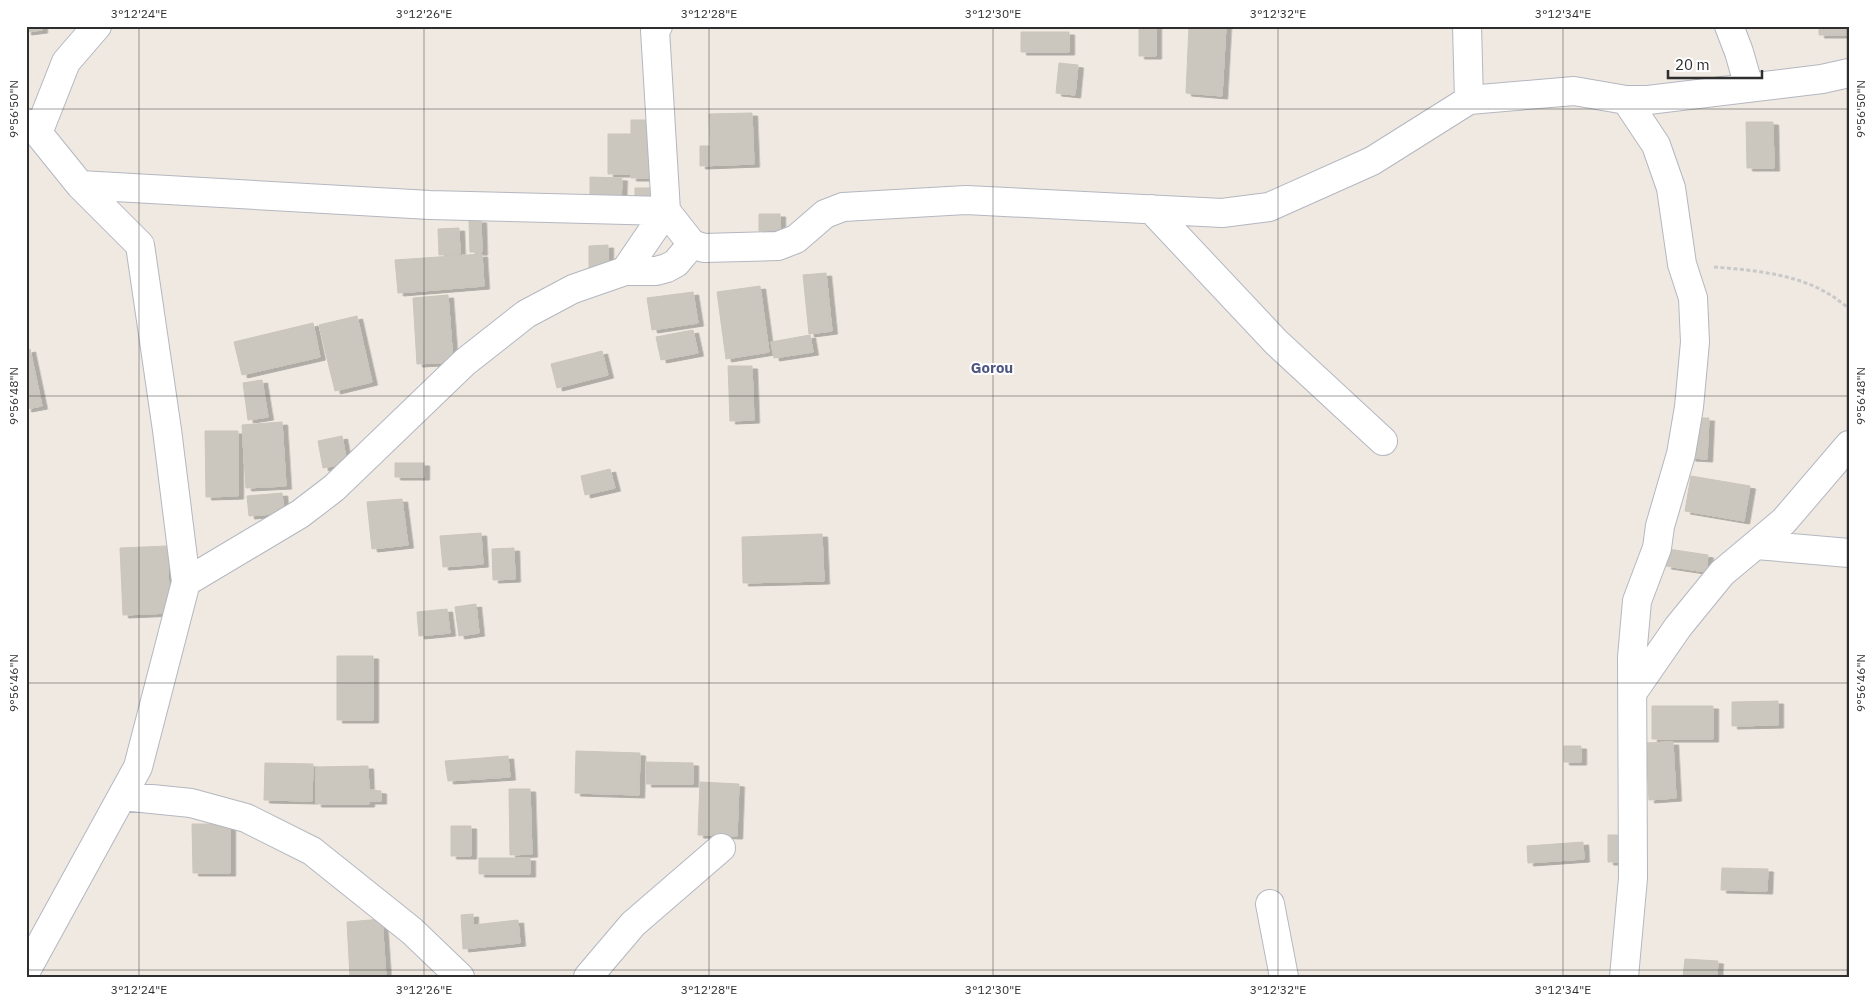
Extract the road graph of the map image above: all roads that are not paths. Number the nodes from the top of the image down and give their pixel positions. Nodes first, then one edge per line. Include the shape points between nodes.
1 (96, 26) edge
2 (658, 26) edge
3 (1467, 26) edge
4 (1728, 26) edge
5 (1849, 74) edge
6 (1749, 87) junction
7 (1469, 100) junction
8 (1626, 100) junction
9 (32, 128) edge
10 (80, 186) junction
11 (1151, 209) junction
12 (666, 211) junction
13 (692, 244) junction
14 (625, 271) junction
15 (1383, 441) dead end
16 (1849, 445) edge
17 (1756, 545) junction
18 (1849, 552) edge
19 (186, 582) junction
20 (1633, 692) junction
21 (122, 796) junction
22 (721, 848) dead end
23 (1270, 904) dead end
24 (26, 971) edge
25 (460, 977) edge
26 (588, 977) edge
27 (1284, 977) edge
28 (1624, 977) edge

1 - 9 street via 66,62
2 - 12 street via 654,30
3 - 7 street
4 - 6 street
5 - 6 street
6 - 8 street
7 - 8 street via 1574,91
7 - 11 street via 1372,161 1269,207 1222,213
8 - 20 street via 1656,145 1671,188 1682,264 1693,298 1695,342 1681,454 1660,526 1657,548 1637,601 1632,657
9 - 10 street
10 - 12 street via 430,205
10 - 19 street via 140,246
11 - 13 street via 966,200 843,207 825,214 796,239 778,246 704,248
11 - 15 street via 1276,342
12 - 13 street
12 - 14 street
13 - 14 street via 676,263 667,268
14 - 19 street via 573,289 526,314 465,362 334,488 300,514
16 - 17 street via 1784,521
17 - 18 street
17 - 20 street via 1722,573 1678,627
19 - 21 street via 138,767
20 - 28 street via 1633,878
21 - 24 street
21 - 25 street via 191,803 246,818 312,851 412,931
22 - 26 street via 633,924
23 - 27 street

